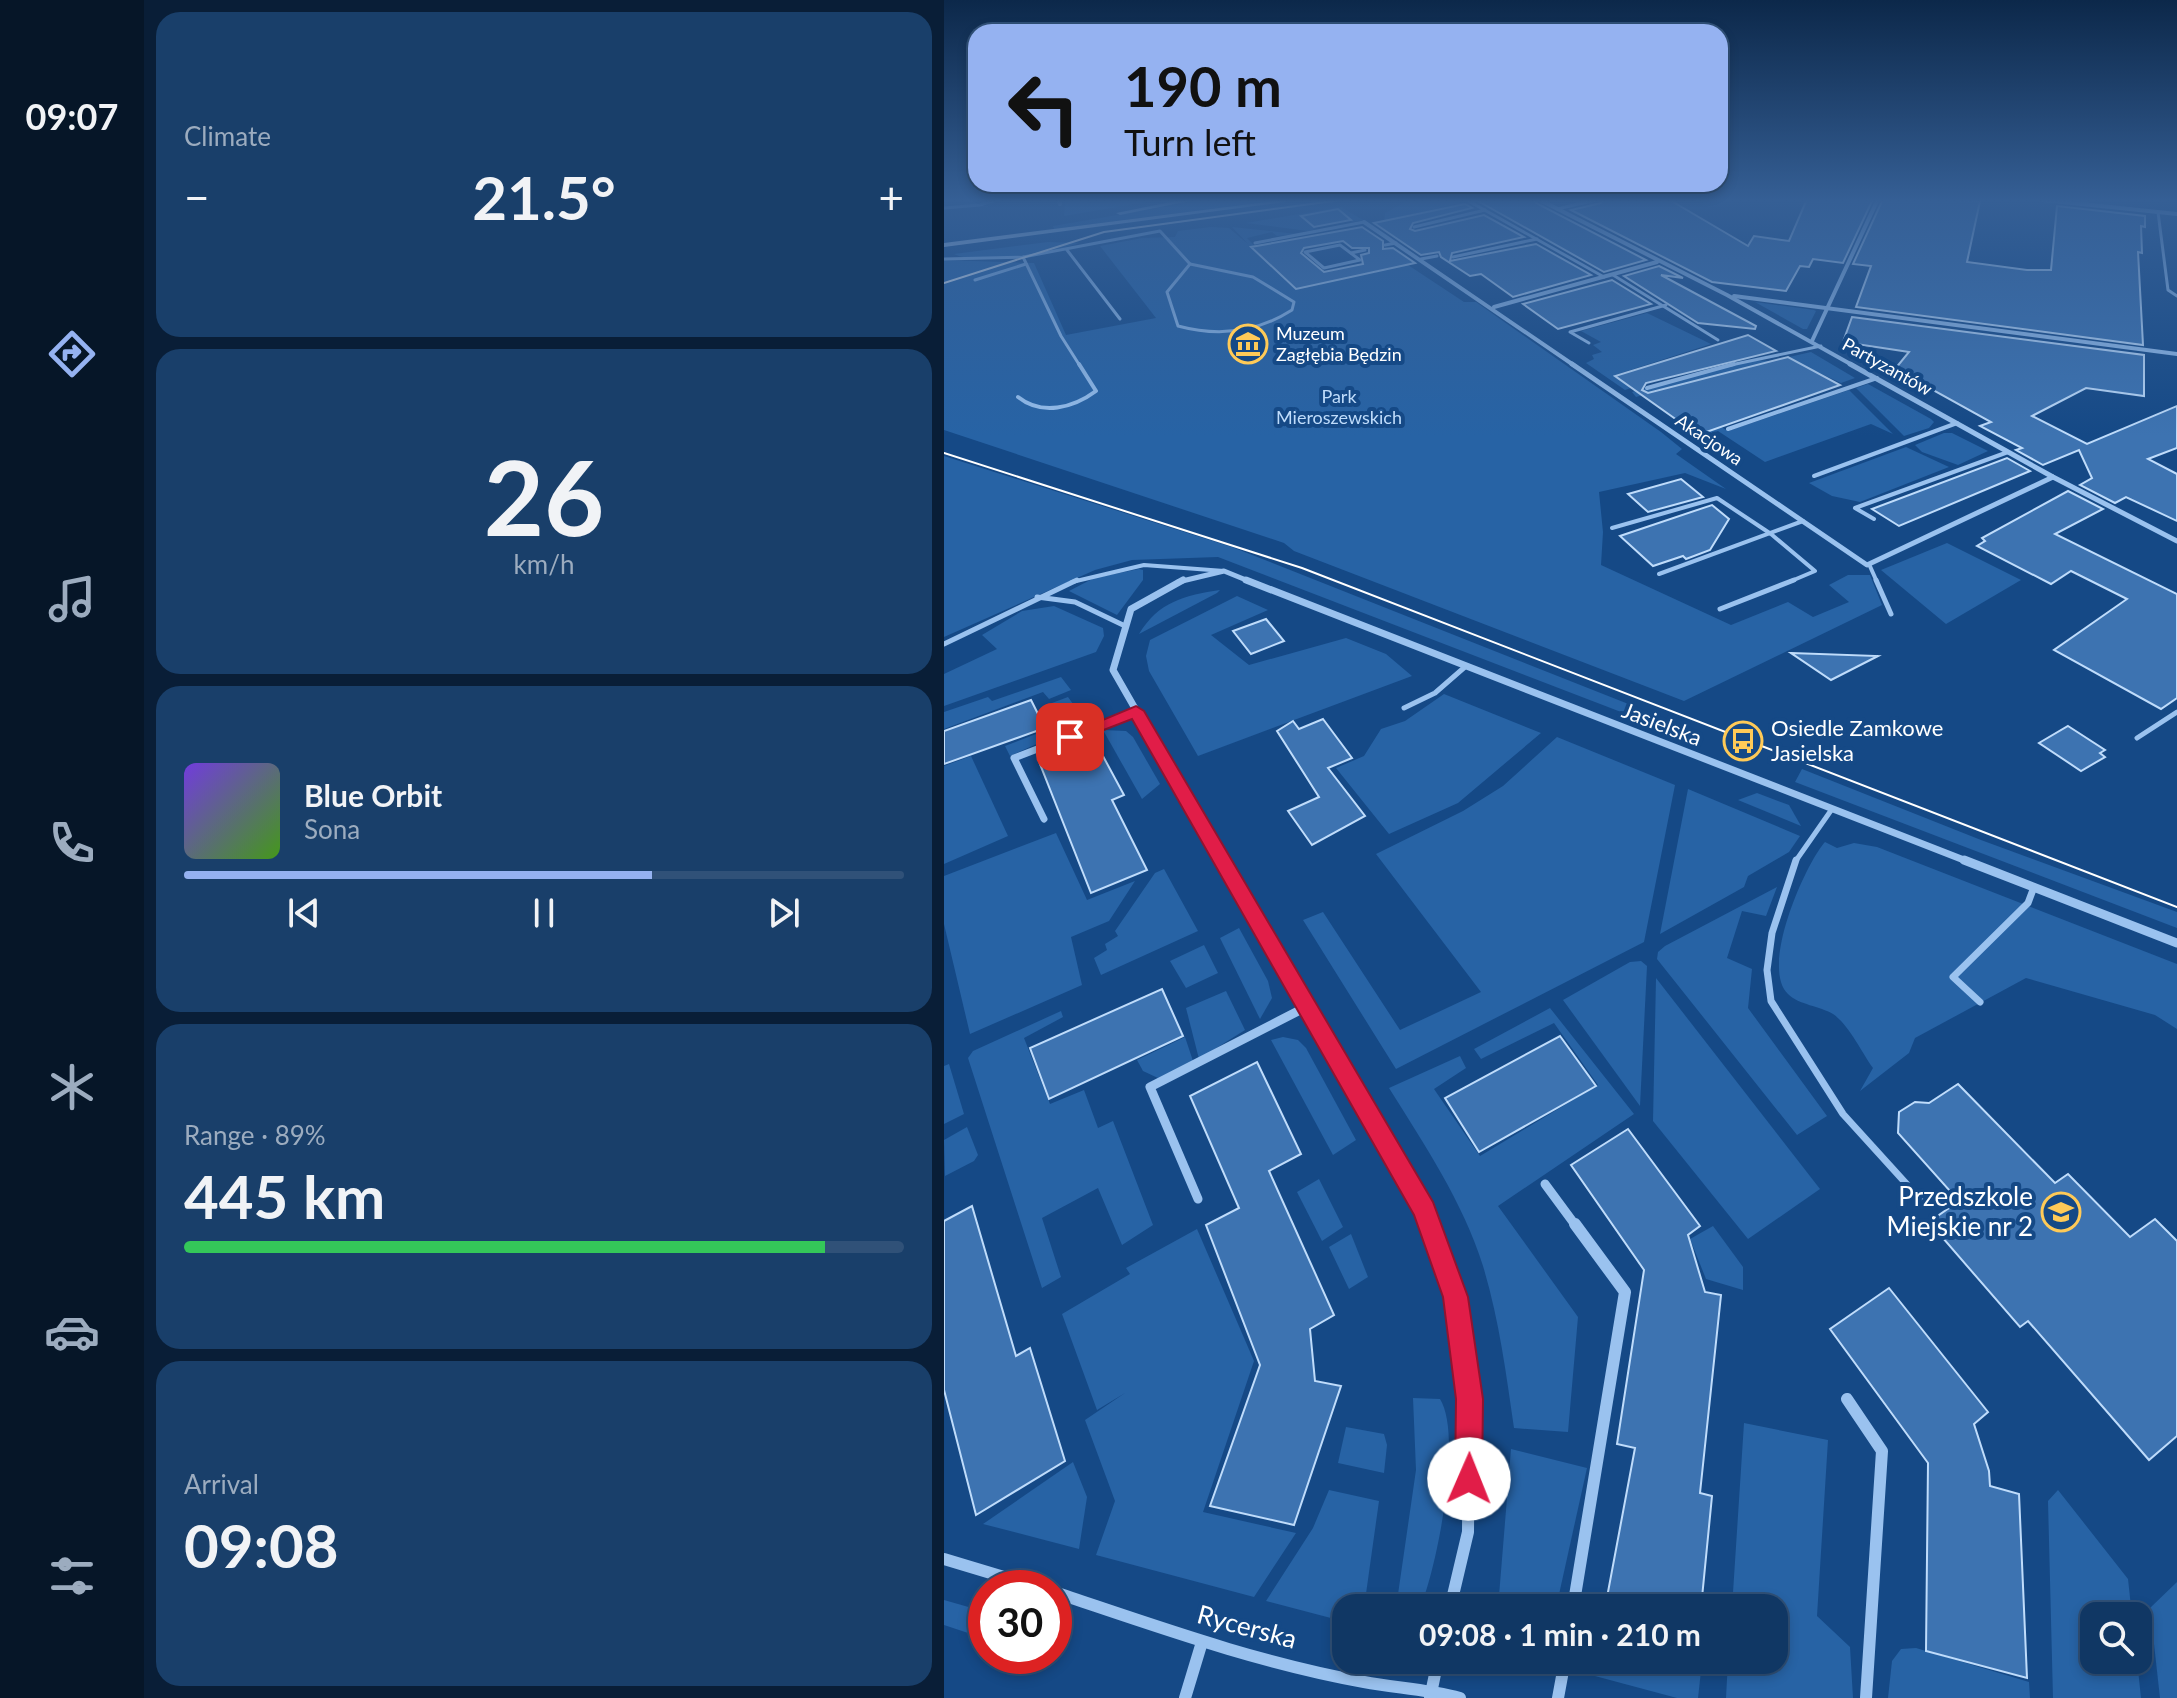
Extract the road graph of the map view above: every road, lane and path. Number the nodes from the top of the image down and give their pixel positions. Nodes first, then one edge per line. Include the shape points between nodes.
1 (981, 278) edge
2 (1033, 278) edge
3 (1089, 278) edge
4 (1175, 278) edge
5 (1255, 278) edge
6 (1450, 278) edge
7 (1599, 278) edge
8 (1619, 278) edge
9 (1691, 278) edge
10 (1841, 278) edge
11 (2166, 278) edge
12 (975, 280) dead end
13 (1727, 295) junction
14 (2177, 296) edge
15 (1666, 305) junction
16 (1494, 307) junction
17 (1828, 307) junction
18 (1120, 319) dead end
19 (1718, 340) dead end
20 (1812, 341) junction
21 (1589, 343) dead end
22 (1821, 346) junction
23 (2177, 354) edge
24 (1877, 378) junction
25 (1647, 388) dead end
26 (1018, 397) dead end
27 (1957, 423) junction
28 (1728, 429) dead end
29 (2008, 452) junction
30 (1814, 476) dead end
31 (2053, 477) junction
32 (1874, 519) dead end
33 (1803, 521) junction
34 (1612, 528) dead end
35 (1771, 534) junction
36 (2177, 541) edge
37 (1869, 564) junction
38 (1224, 571) junction
39 (1659, 574) dead end
40 (1037, 597) junction
41 (1720, 609) dead end
42 (1891, 614) dead end
43 (1123, 625) junction
44 (944, 638) edge
45 (954, 639) junction
46 (944, 644) edge
47 (1466, 666) junction
48 (1404, 708) dead end
49 (1136, 711) junction
50 (2177, 712) edge
51 (2137, 738) dead end
52 (1832, 809) junction
53 (1044, 819) dead end
54 (2034, 887) junction
55 (2177, 943) edge
56 (1980, 1002) dead end
57 (1306, 1007) junction
58 (1545, 1184) dead end
59 (1198, 1199) dead end
60 (1922, 1201) dead end
61 (1847, 1399) dead end
62 (944, 1559) edge
63 (980, 1570) edge
64 (1453, 1594) edge
65 (1575, 1594) edge
66 (1072, 1598) edge
67 (1202, 1642) junction
68 (1435, 1674) edge
69 (1562, 1674) edge
70 (1431, 1694) edge
71 (1185, 1698) edge
72 (1460, 1698) edge
73 (1558, 1698) edge
74 (1866, 1698) edge

1 - 12 lane
2 - 26 lane via 1096,391 1075,405 1050,408
3 - 18 lane
4 - 5 lane via 1167,292 1178,326 1206,333 1251,330 1292,310 1294,302 1285,294
6 - 16 street, Akacjowa
7 - 16 street
8 - 15 lane
9 - 13 street, Partyzantów
10 - 17 street
11 - 14 lane via 2168,290
13 - 17 street
13 - 20 street, Partyzantów
15 - 19 lane
15 - 21 lane via 1570,332
16 - 33 street, Akacjowa
17 - 20 street
17 - 23 street
20 - 22 street, Partyzantów
22 - 24 street, Partyzantów
22 - 25 lane via 1741,360
24 - 27 street, Partyzantów
24 - 28 lane
27 - 29 street, Partyzantów
27 - 30 lane
29 - 31 street, Partyzantów
29 - 32 lane via 1855,508
31 - 36 street, Partyzantów
31 - 37 street
33 - 35 lane
33 - 37 street, Akacjowa
34 - 35 lane via 1717,498
35 - 39 lane
35 - 41 lane via 1815,571
37 - 42 lane
38 - 40 lane via 1147,562 1091,572
38 - 43 street via 1181,580 1157,592 1131,609
38 - 47 street, Jasielska
40 - 43 lane via 1075,602
40 - 45 lane
43 - 49 street via 1113,670
44 - 45 lane
45 - 46 lane
47 - 48 lane via 1435,693
47 - 52 street, Jasielska
49 - 53 street via 1014,758
49 - 57 street
50 - 51 lane
52 - 54 street, Jasielska
52 - 60 lane via 1792,867 1771,939 1765,983 1771,1001 1843,1114
54 - 55 street, Jasielska
54 - 56 lane via 2028,903 1953,977
57 - 59 street via 1150,1087
57 - 64 street via 1424,1210 1456,1297 1469,1399 1468,1532
58 - 65 street via 1625,1292
61 - 74 street via 1882,1451
62 - 63 street
66 - 67 street, Rycerska
67 - 70 street, Rycerska
67 - 71 street
68 - 70 street
69 - 73 street
70 - 72 street, Rycerska

